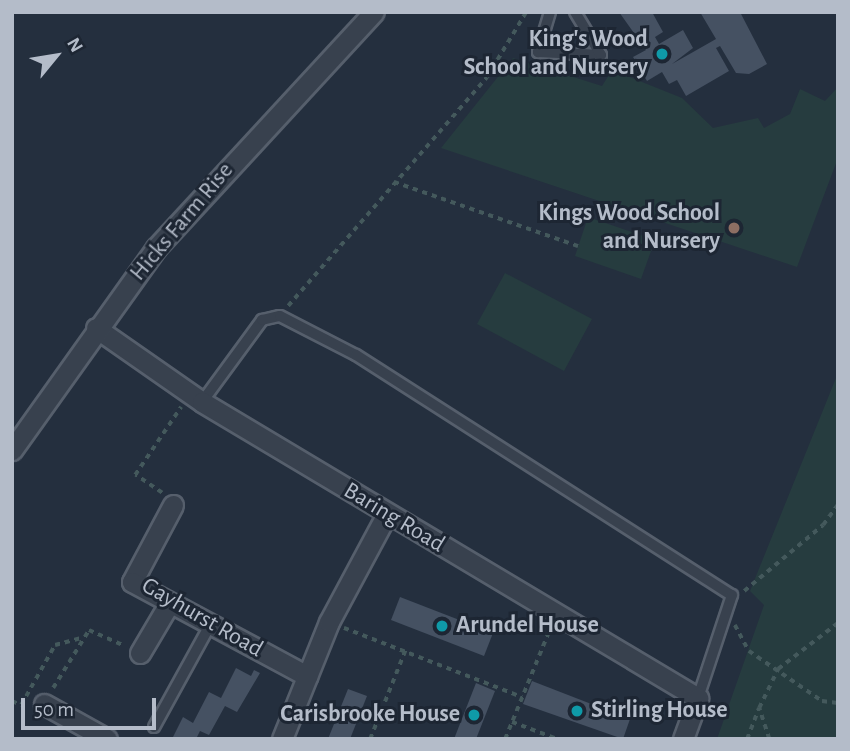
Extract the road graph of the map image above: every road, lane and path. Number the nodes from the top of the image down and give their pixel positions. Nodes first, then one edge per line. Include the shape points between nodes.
1 (374, 12) edge
2 (526, 12) edge
3 (550, 12) edge
4 (575, 12) edge
5 (394, 182) junction
6 (578, 246) dead end
7 (280, 316) junction
8 (96, 328) junction
9 (196, 398) junction
10 (12, 450) edge
11 (173, 505) joint
12 (838, 505) edge
13 (387, 514) junction
14 (734, 591) junction
15 (169, 604) junction
16 (556, 614) junction
17 (723, 616) junction
18 (329, 622) junction
19 (838, 623) edge
20 (209, 627) junction
21 (82, 638) junction
22 (405, 651) junction
23 (140, 653) joint
24 (778, 669) junction
25 (307, 676) junction
26 (522, 697) junction
27 (698, 698) junction
28 (12, 701) edge
29 (838, 703) edge
30 (44, 704) joint
31 (759, 708) junction
32 (512, 722) junction
33 (155, 727) dead end
34 (82, 733) edge
35 (107, 739) edge
36 (282, 739) edge
37 (370, 739) edge
38 (505, 739) edge
39 (557, 739) edge
40 (683, 739) edge
41 (747, 739) edge
42 (769, 739) edge

1 - 8 street, Hicks Farm Rise via 236,157
2 - 5 path via 487,77
3 - 4 lane via 538,52 601,55
5 - 6 path
5 - 7 path
7 - 9 lane via 262,320
7 - 14 lane via 356,355
8 - 9 street, Baring Road
8 - 10 street, Hicks Farm Rise
9 - 11 path via 135,475
9 - 13 street, Baring Road
11 - 15 street, Gayhurst Road via 132,582
12 - 14 path via 823,525 742,593
13 - 16 street, Baring Road
13 - 18 street
14 - 17 lane
15 - 20 street, Gayhurst Road
15 - 23 street
16 - 26 path
16 - 27 street, Baring Road
17 - 24 path via 736,625 749,651
17 - 27 lane
18 - 22 path
18 - 25 street
19 - 24 path
20 - 25 street, Gayhurst Road
20 - 33 lane
21 - 23 path via 89,630
21 - 28 path via 55,645 20,705
21 - 30 path
22 - 26 path
22 - 37 path
24 - 29 path via 822,701
24 - 31 path
25 - 36 street
26 - 32 path
27 - 40 street
30 - 34 street
31 - 41 path
31 - 42 path
32 - 38 path
32 - 39 path
34 - 35 street

